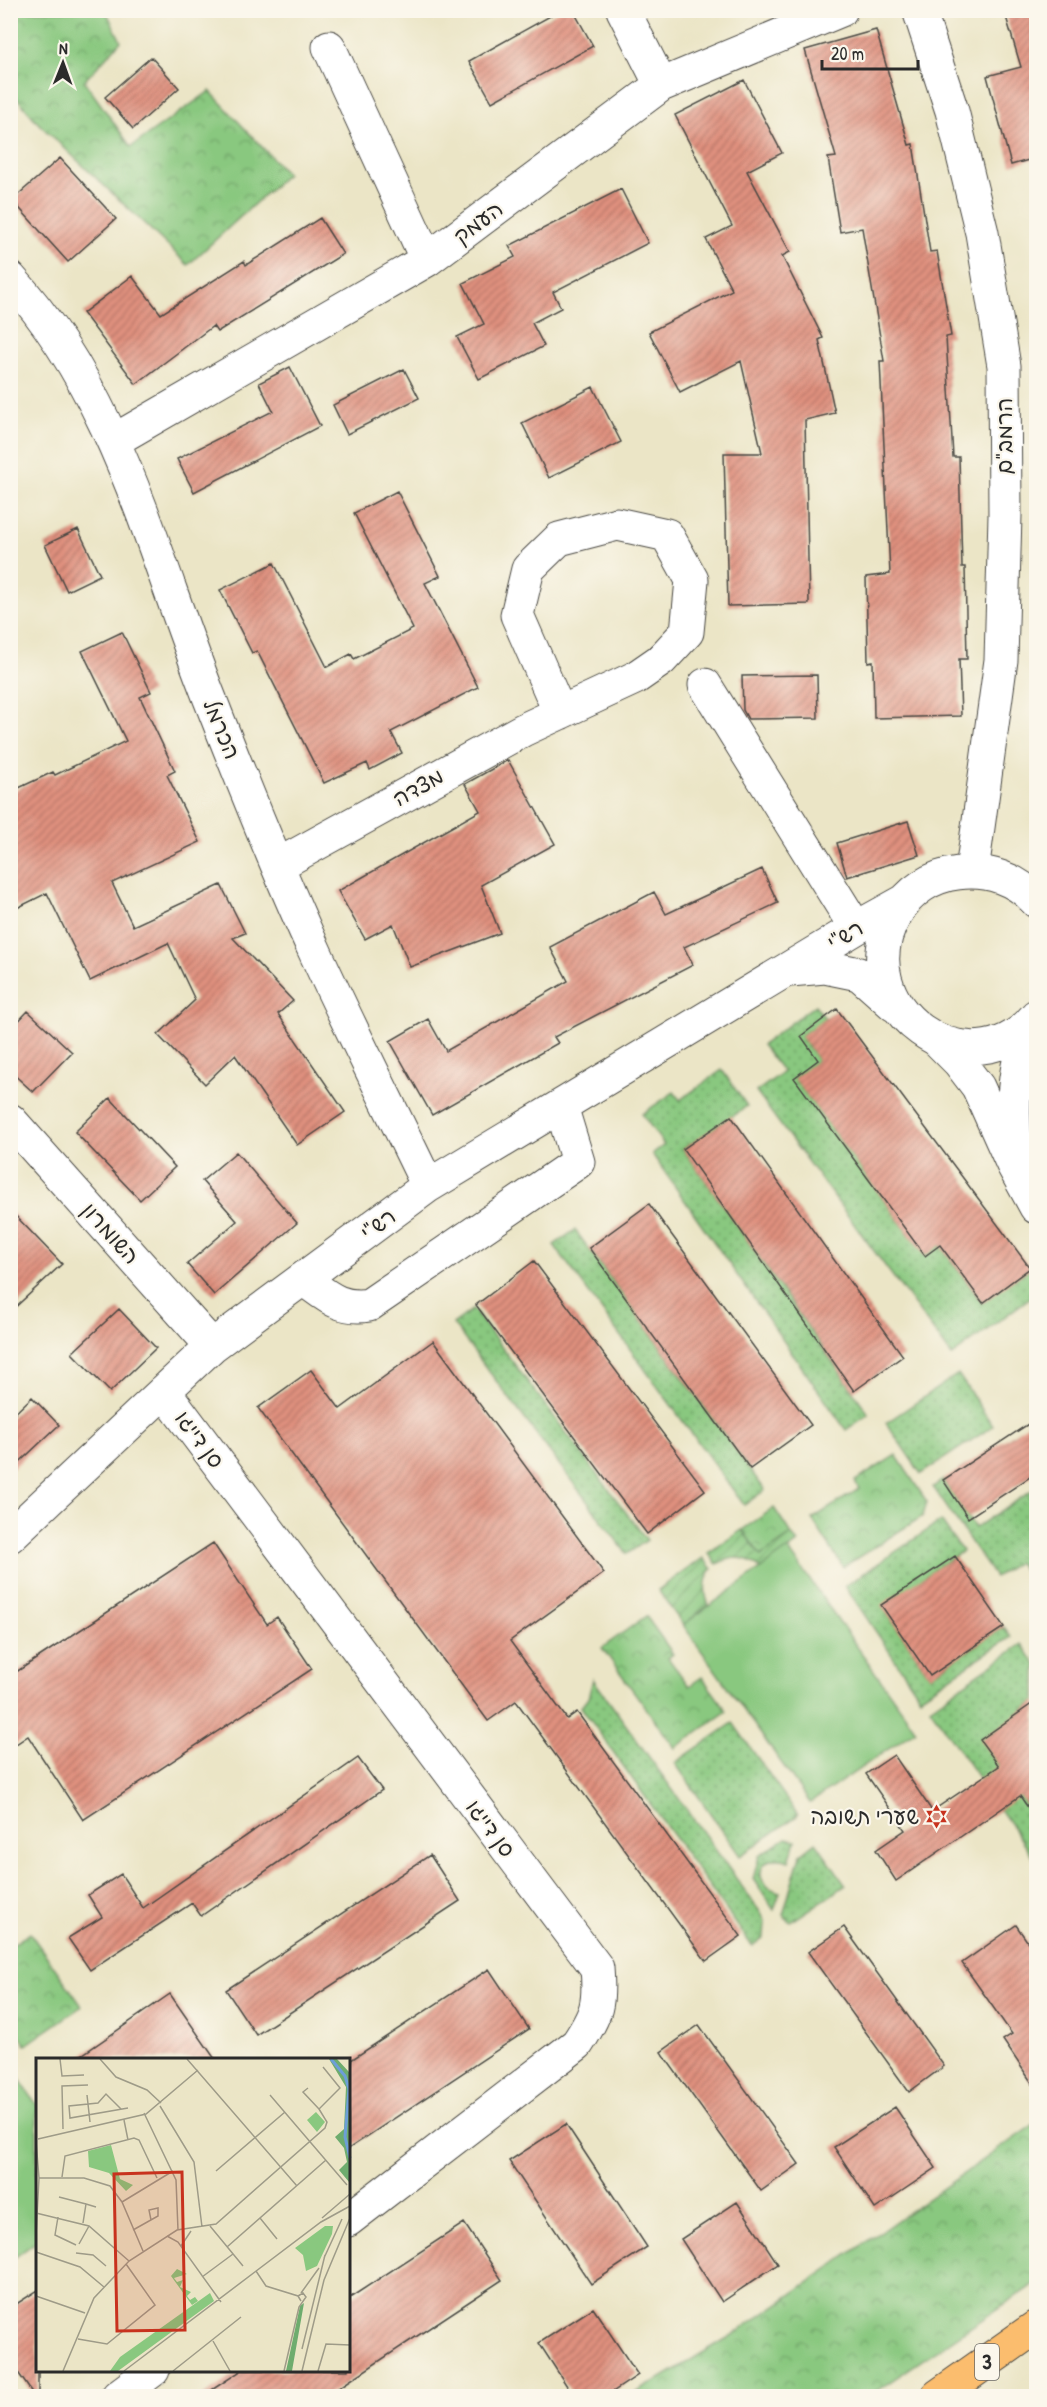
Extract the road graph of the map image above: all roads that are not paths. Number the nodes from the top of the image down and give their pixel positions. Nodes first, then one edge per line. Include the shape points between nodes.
1 (623, 10) edge
2 (841, 10) edge
3 (919, 10) edge
4 (329, 47) dead end
5 (661, 85) junction
6 (427, 260) junction
7 (10, 278) edge
8 (115, 440) junction
9 (705, 685) dead end
10 (560, 713) junction
11 (278, 865) junction
12 (972, 871) junction
13 (1028, 889) edge
14 (903, 902) junction
15 (856, 928) junction
16 (788, 970) junction
17 (896, 1007) junction
18 (1033, 1020) edge
19 (937, 1041) junction
20 (561, 1106) junction
21 (10, 1120) edge
22 (428, 1186) junction
23 (1036, 1206) edge
24 (303, 1279) junction
25 (212, 1346) junction
26 (164, 1391) junction
27 (10, 1536) edge
28 (350, 2218) edge
29 (1036, 2327) edge
30 (152, 2371) edge
31 (118, 2397) edge
32 (938, 2397) edge

1 - 5 street
2 - 5 street, העמק
3 - 12 street, הרמב"ם via 952,111 982,233 1004,366 1005,515 1000,660
4 - 6 street
5 - 6 street, העמק
6 - 8 street, העמק
7 - 8 street, הכרמל via 73,361
8 - 11 street, הכרמל via 208,694
9 - 15 street
10 - 10 street via 635,678 661,660 687,632 692,580 667,535 617,524 559,539 528,568 517,615
10 - 11 street, מצדה
11 - 22 street, הכרמל via 316,954
12 - 13 street via 992,874
12 - 14 street via 946,874 923,885
14 - 15 street, רש"י
14 - 17 street via 888,927 882,954 885,982
15 - 16 street, רש"י
16 - 17 street, רש"י via 825,967 859,974
16 - 20 street, רש"י
17 - 19 street, רש"י via 914,1027
18 - 19 street via 1014,1036 996,1044 956,1046
18 - 23 street via 1017,1071 1014,1131 1023,1178
19 - 23 street via 978,1087
20 - 22 street, רש"י
20 - 24 street via 578,1162 369,1305 351,1308
21 - 25 street, השומרון
22 - 24 street, רש"י
24 - 25 street, רש"י
25 - 26 street, רש"י
26 - 27 street, רש"י
26 - 28 street, סן דייגו via 597,1968 600,1995 593,2020 577,2043
29 - 32 highway, 3
30 - 31 street

